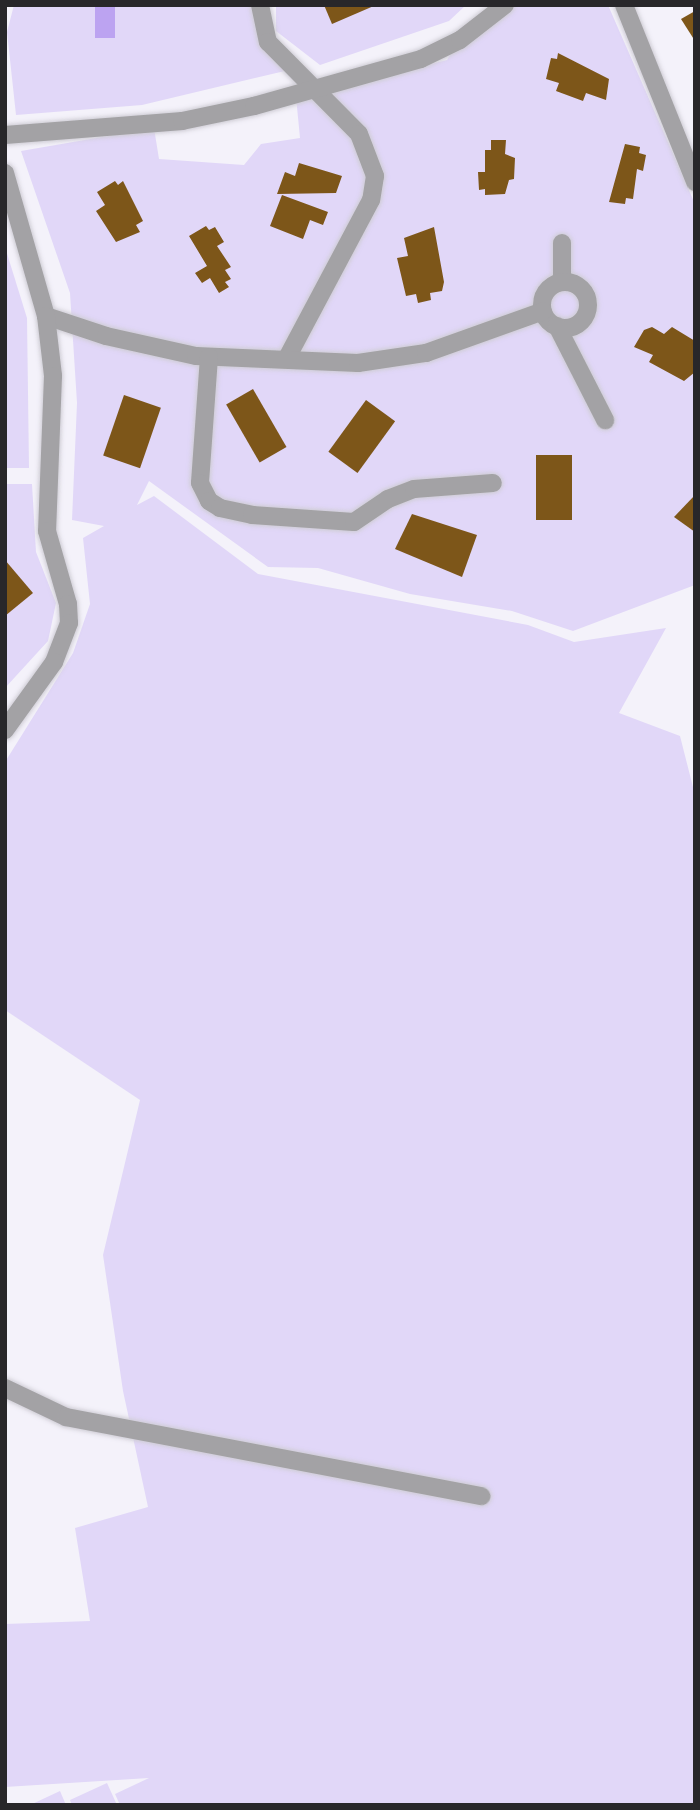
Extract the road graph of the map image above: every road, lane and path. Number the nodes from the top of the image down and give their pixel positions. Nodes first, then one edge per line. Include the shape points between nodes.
1 (260, 5) edge
2 (505, 5) edge
3 (624, 5) edge
4 (311, 90) junction
5 (5, 135) edge
6 (5, 173) edge
7 (695, 182) edge
8 (562, 243) dead end
9 (562, 282) junction
10 (543, 311) junction
11 (46, 316) junction
12 (557, 326) junction
13 (209, 357) junction
14 (286, 358) junction
15 (605, 420) dead end
16 (493, 483) dead end
17 (5, 730) edge
18 (5, 1388) edge
19 (482, 1496) dead end

1 - 4 street via 268,42
2 - 4 street via 441,51
3 - 7 street
4 - 5 street via 182,121
4 - 14 street via 359,134 374,176 371,200
6 - 11 street
8 - 9 street
9 - 10 street via 546,293
9 - 12 street via 581,288 588,307 578,324
10 - 12 street
10 - 14 street via 396,360 358,363
11 - 13 street via 142,346
11 - 17 street via 53,376 47,531 69,623 54,662
12 - 15 street
13 - 14 street
13 - 16 street via 201,483 209,502 220,508 354,523 388,499 414,489
18 - 19 street via 66,1418

